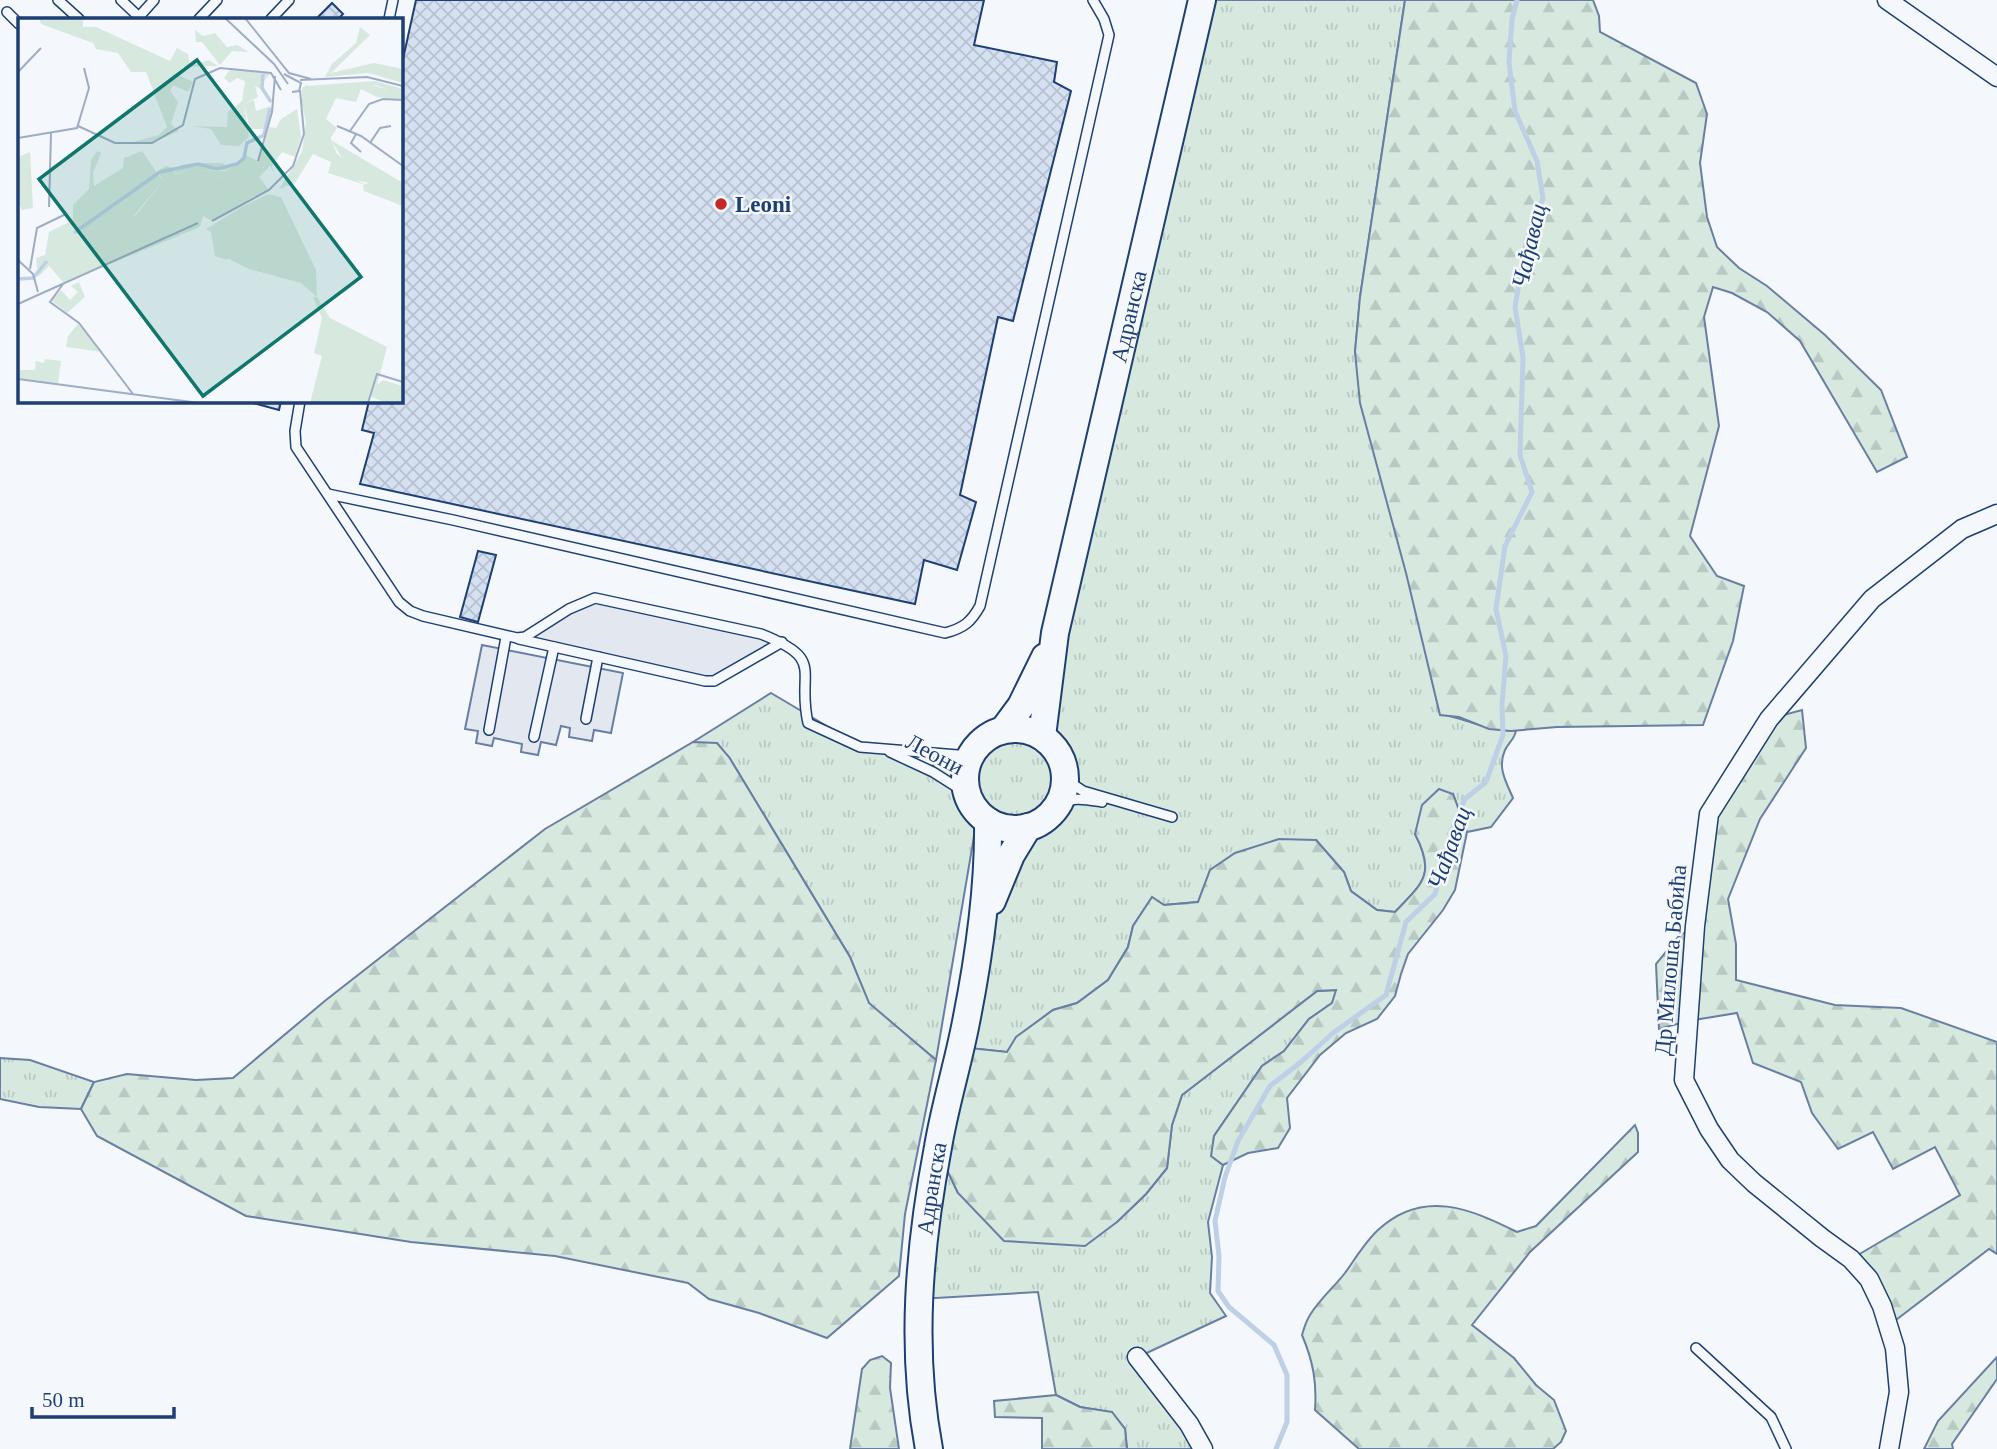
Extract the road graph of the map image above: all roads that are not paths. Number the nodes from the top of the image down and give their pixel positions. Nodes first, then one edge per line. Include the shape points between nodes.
1 (58, 0) edge
2 (121, 0) edge
3 (154, 0) edge
4 (217, 0) edge
5 (289, 0) edge
6 (393, 0) edge
7 (1093, 0) edge
8 (1202, 0) edge
9 (1887, 0) edge
10 (7, 12) dead end
11 (78, 18) edge
12 (138, 18) edge
13 (200, 18) edge
14 (272, 18) edge
15 (389, 18) edge
16 (18, 23) edge
17 (1997, 77) edge
18 (300, 402) edge
19 (328, 494) junction
20 (1997, 514) edge
21 (1055, 633) junction
22 (506, 637) junction
23 (517, 638) junction
24 (782, 642) junction
25 (554, 647) junction
26 (598, 657) junction
27 (586, 719) dead end
28 (1004, 729) junction
29 (489, 730) dead end
30 (1042, 736) junction
31 (534, 737) dead end
32 (886, 750) junction
33 (970, 755) junction
34 (1064, 770) junction
35 (966, 793) junction
36 (1057, 806) junction
37 (1138, 808) junction
38 (1172, 817) dead end
39 (988, 821) junction
40 (1028, 827) junction
41 (981, 929) junction
42 (1696, 1348) dead end
43 (1138, 1357) dead end
44 (929, 1449) edge
45 (1203, 1449) edge
46 (1786, 1449) edge
47 (1889, 1449) edge

1 - 11 lane
2 - 12 lane
3 - 12 lane
4 - 13 lane
5 - 14 lane
6 - 15 lane
7 - 19 lane via 1109,35 983,593 971,622 946,633
8 - 21 main road, Адранска
9 - 17 street
10 - 16 lane
18 - 19 lane via 296,447
19 - 22 lane via 410,611
20 - 47 street, Др Милоша Бабића via 1962,529 1872,599 1769,719 1709,814 1697,913 1684,1080 1730,1160 1869,1279 1895,1348 1899,1392
21 - 28 main road, Адранска via 1027,695
21 - 30 main road, Адранска
22 - 23 lane
22 - 29 lane
23 - 24 lane via 595,598
23 - 25 lane
24 - 26 lane via 715,681
24 - 32 lane via 802,657 808,723 860,747
25 - 26 lane
25 - 31 lane
26 - 27 lane
28 - 30 main road via 1027,729
28 - 33 main road via 980,742
30 - 34 main road via 1060,757
32 - 33 lane, Леони
32 - 35 lane, Леони
33 - 35 main road
34 - 36 main road via 1063,794
34 - 37 lane via 1071,783 1083,791
35 - 39 main road
36 - 37 lane via 1081,798
36 - 40 main road
37 - 38 lane
39 - 40 main road via 1011,829
39 - 41 main road, Адранска
40 - 41 main road, Адранска via 1011,855
41 - 44 main road, Адранска via 938,1147 921,1269 919,1384
42 - 46 lane via 1771,1417
43 - 45 street

